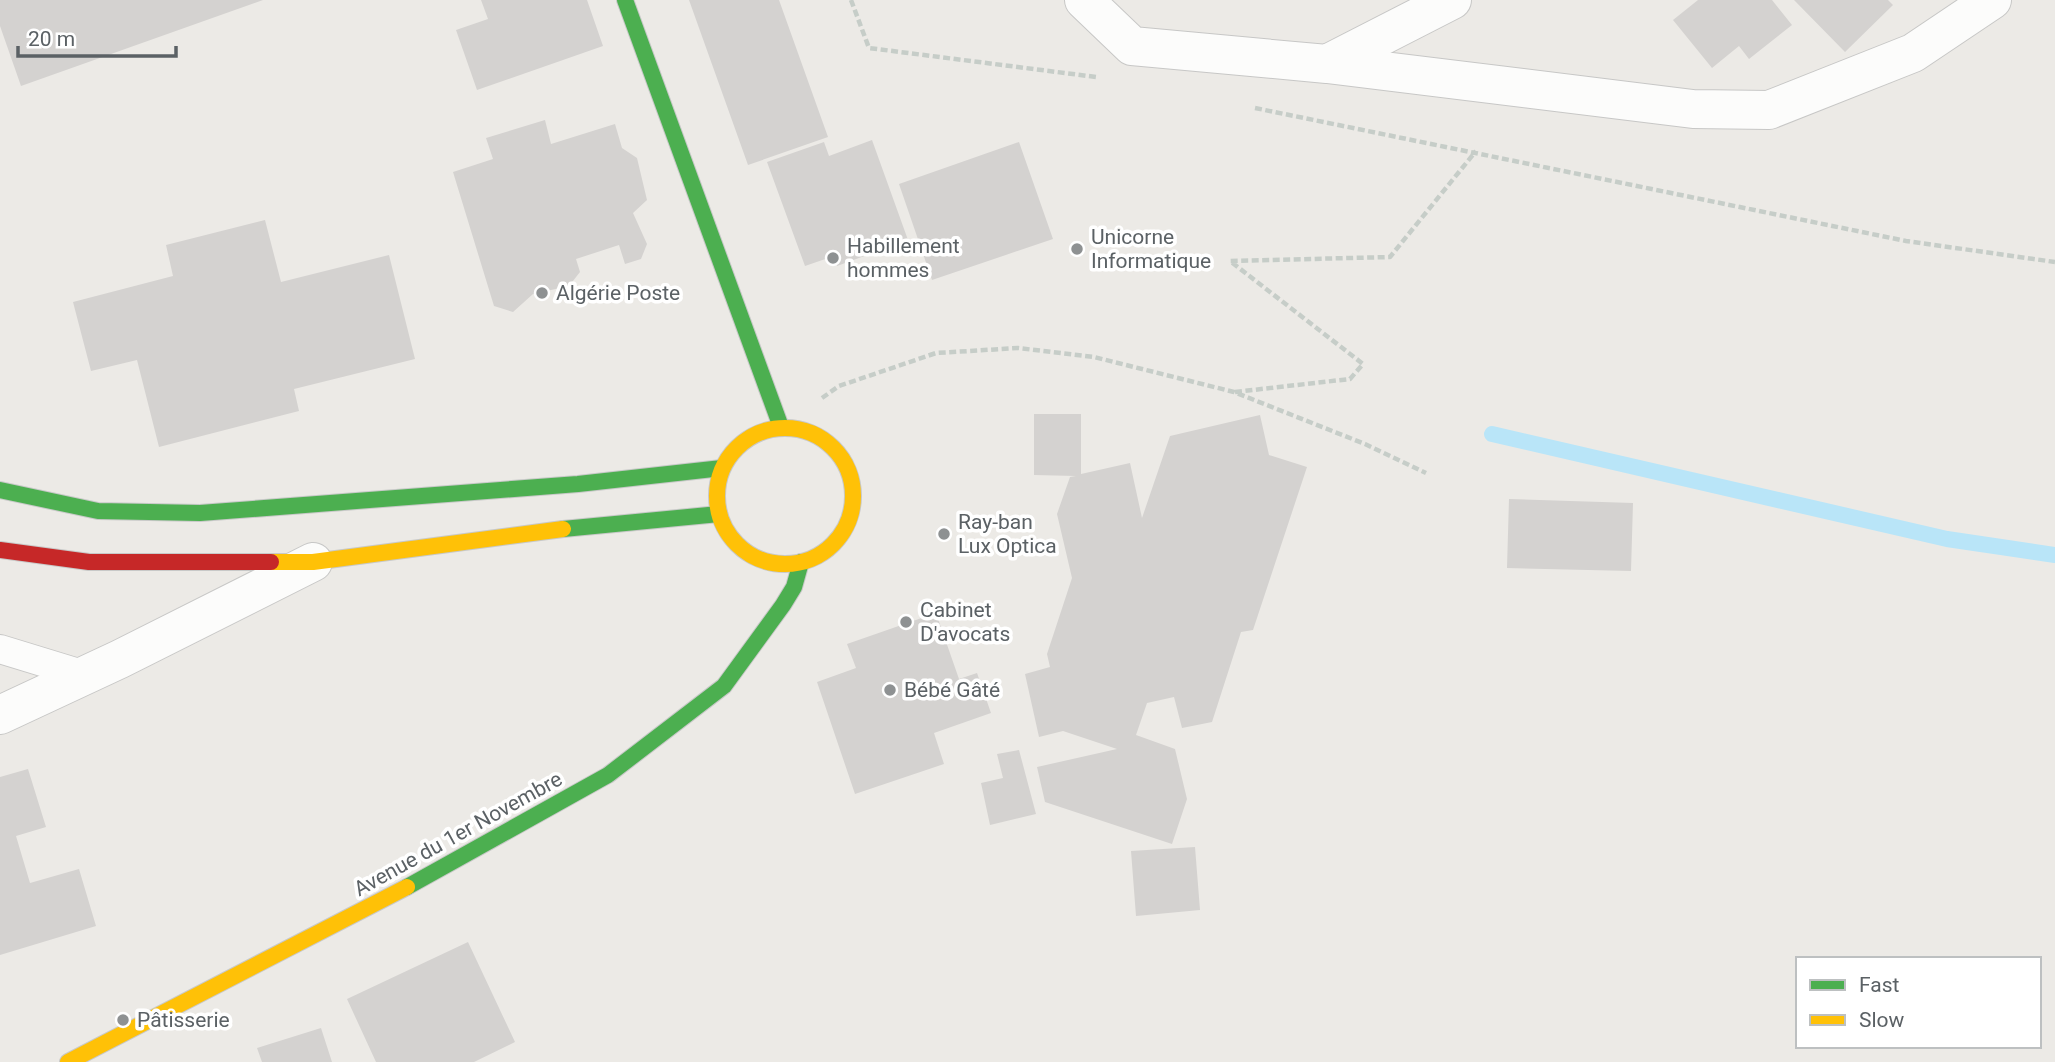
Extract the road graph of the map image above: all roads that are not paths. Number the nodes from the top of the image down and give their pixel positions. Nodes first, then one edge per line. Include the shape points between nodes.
1 (625, 0) edge
2 (1084, 0) edge
3 (1452, 0) edge
4 (1992, 0) edge
5 (1327, 64) junction
6 (781, 427) junction
7 (722, 468) junction
8 (0, 490) edge
9 (719, 514) junction
10 (0, 550) edge
11 (313, 562) junction
12 (801, 562) junction
13 (0, 649) edge
14 (85, 675) junction
15 (0, 715) edge
16 (68, 1062) edge

1 - 6 street
2 - 5 street via 1132,46
3 - 5 street
4 - 5 street via 1913,53 1769,110 1693,109
6 - 7 street via 740,443
6 - 12 street via 803,429 824,439 840,454 850,474 850,518 839,538 823,554
7 - 8 street via 578,484 200,513 97,511
7 - 9 street via 717,482
9 - 11 street via 592,525
9 - 12 street via 737,545 756,558 778,564
10 - 11 street via 89,562
11 - 14 street
12 - 16 street, Avenue du 1er Novembre via 783,605 724,686 608,775 404,889
13 - 14 lane
14 - 15 street

